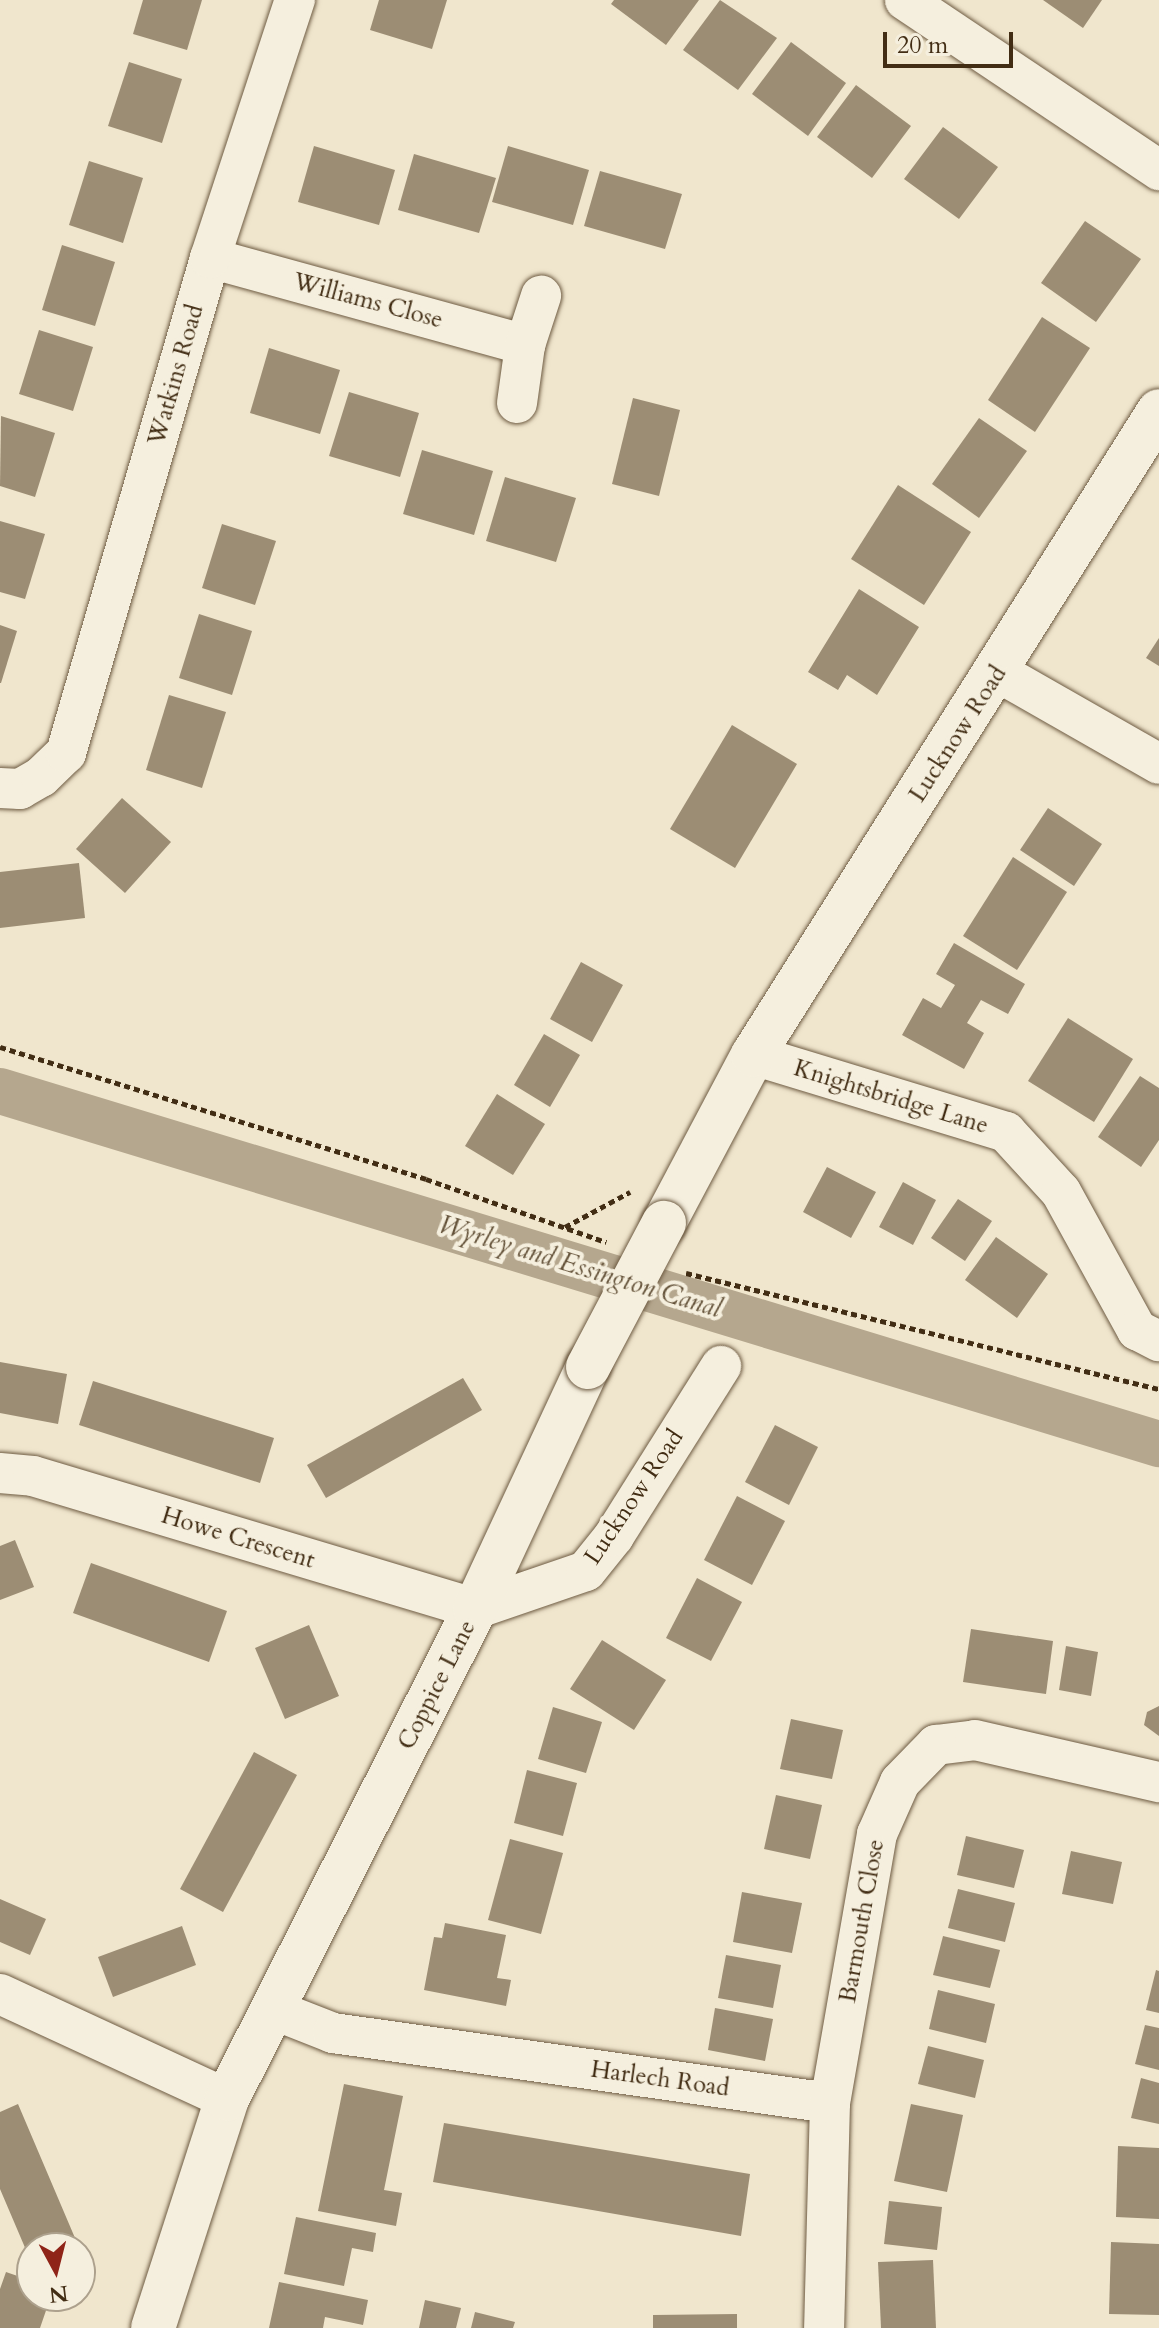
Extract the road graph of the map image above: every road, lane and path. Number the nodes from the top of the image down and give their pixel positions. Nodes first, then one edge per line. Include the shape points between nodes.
1 (295, 0) edge
2 (905, 0) edge
3 (1159, 170) edge
4 (210, 258) junction
5 (541, 296) dead end
6 (525, 345) junction
7 (517, 403) dead end
8 (1159, 411) edge
9 (998, 672) junction
10 (1159, 764) edge
11 (0, 788) edge
12 (0, 1047) edge
13 (753, 1055) junction
14 (619, 1247) dead end
15 (674, 1268) dead end
16 (1159, 1341) edge
17 (721, 1366) dead end
18 (1159, 1389) edge
19 (0, 1473) edge
20 (475, 1609) junction
21 (1159, 1782) edge
22 (0, 1994) edge
23 (272, 2009) junction
24 (227, 2099) junction
25 (830, 2103) junction
26 (153, 2328) edge
27 (824, 2328) edge

1 - 4 street, Watkins Road
2 - 3 street
4 - 6 street, Williams Close
4 - 11 street, Watkins Road via 66,753 31,783
5 - 6 street
6 - 7 street
8 - 9 street, Lucknow Road
9 - 10 street
9 - 13 street, Lucknow Road
12 - 14 path via 426,1179
13 - 16 street, Knightsbridge Lane via 1006,1132 1061,1192 1137,1330
13 - 20 street, Coppice Lane, bridge via 588,1367
15 - 18 path
17 - 20 street, Lucknow Road via 614,1536 586,1571
19 - 20 street, Howe Crescent via 33,1476
20 - 23 street, Coppice Lane
21 - 25 street, Barmouth Close via 975,1740 936,1745 900,1782 877,1834
22 - 24 street
23 - 24 street, Coppice Lane
23 - 25 street, Harlech Road via 333,2033
24 - 26 street, Coppice Lane
25 - 27 street

